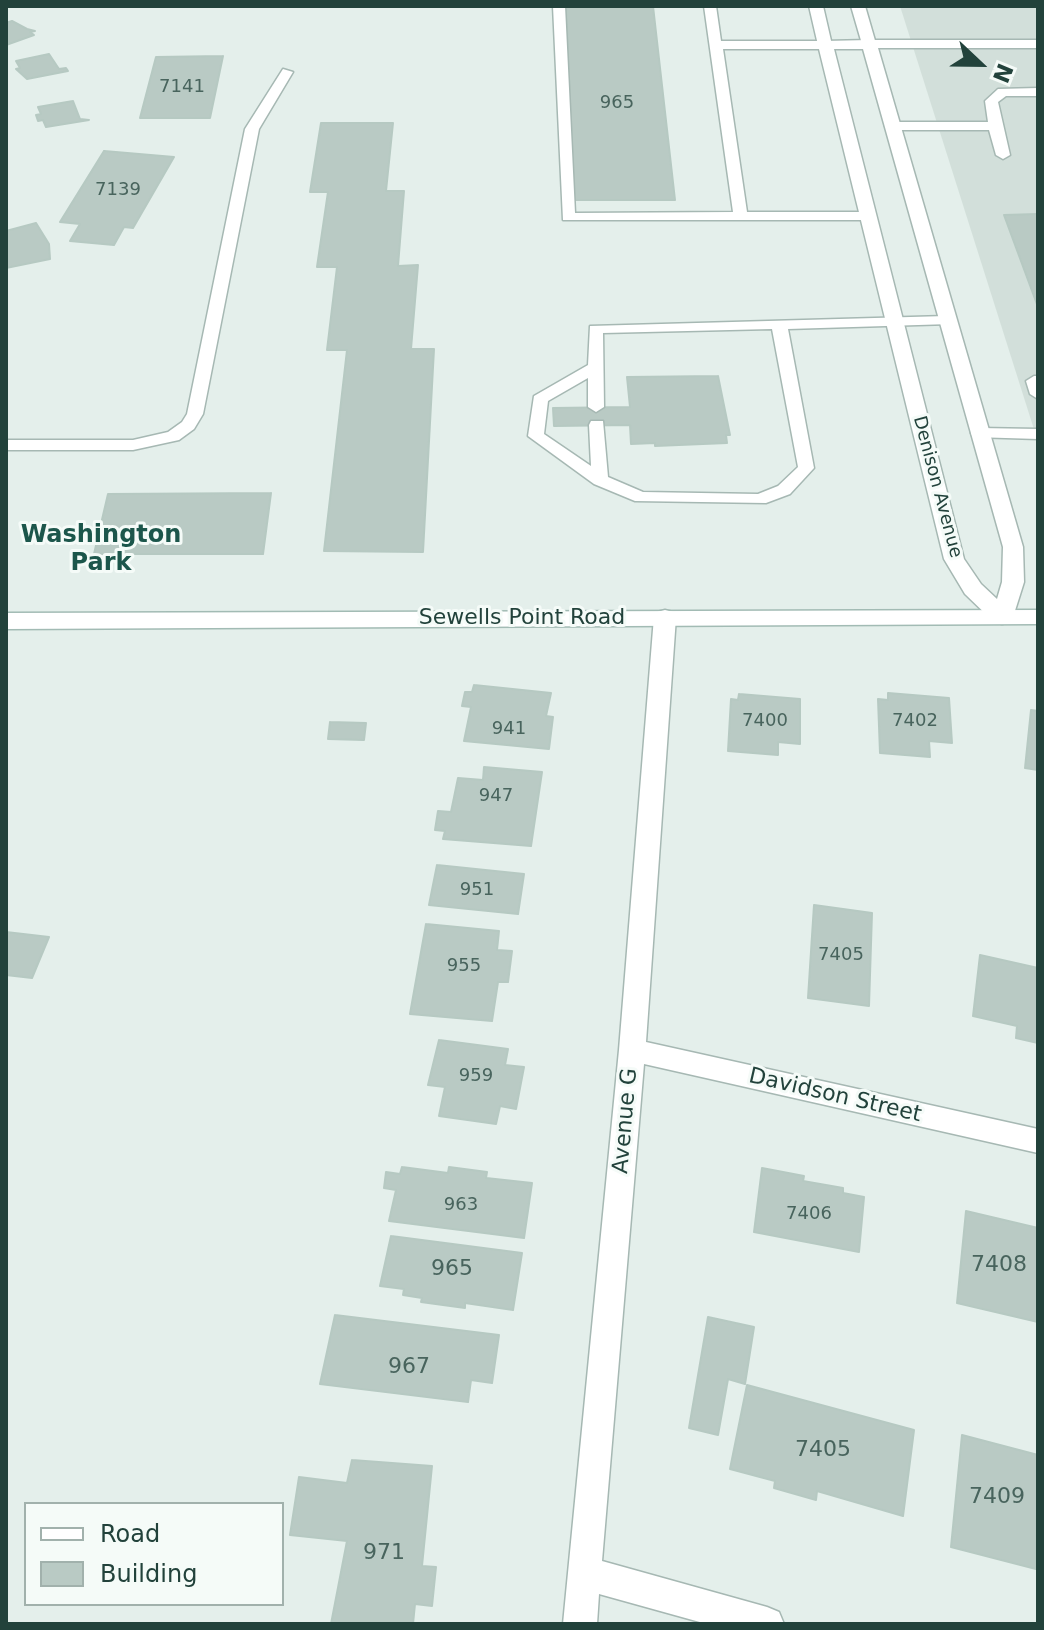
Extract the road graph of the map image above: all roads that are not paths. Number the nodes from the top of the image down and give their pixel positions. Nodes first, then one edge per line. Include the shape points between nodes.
1 (559, 6) edge
2 (710, 6) edge
3 (816, 6) edge
4 (858, 6) edge
5 (869, 44) junction
6 (1038, 44) edge
7 (716, 45) junction
8 (825, 45) junction
9 (287, 72) dead end
10 (1038, 92) edge
11 (892, 126) junction
12 (995, 126) junction
13 (1003, 155) dead end
14 (741, 216) junction
15 (868, 216) junction
16 (946, 321) junction
17 (894, 322) junction
18 (779, 324) junction
19 (596, 367) junction
20 (1038, 381) edge
21 (1038, 394) edge
22 (596, 407) dead end
23 (597, 425) dead end
24 (979, 433) junction
25 (1038, 434) edge
26 (6, 445) edge
27 (600, 480) junction
28 (665, 617) junction
29 (1002, 617) junction
30 (1038, 617) edge
31 (6, 621) edge
32 (632, 1050) junction
33 (1038, 1141) edge
34 (585, 1573) junction
35 (580, 1624) edge
36 (767, 1624) edge

1 - 14 lane via 568,217
2 - 7 lane
3 - 8 street, Denison Avenue
4 - 5 street
5 - 6 street
5 - 8 street
5 - 11 street
7 - 8 lane
7 - 14 lane
8 - 15 street, Denison Avenue
9 - 26 lane via 252,129 195,414 188,425 173,436 142,444
10 - 12 lane via 1003,92 991,101
11 - 12 lane
11 - 16 street
12 - 13 lane
14 - 15 lane
15 - 17 street, Denison Avenue
16 - 17 lane
16 - 24 street
17 - 18 lane
17 - 29 street, Denison Avenue via 954,559 973,589
18 - 19 lane via 595,329
18 - 27 lane via 806,468 784,490 760,499 641,497
19 - 22 lane
19 - 27 lane via 540,399 536,436
20 - 21 lane
23 - 27 lane
24 - 25 lane
24 - 29 street via 1013,547 1013,582
28 - 29 street, Sewells Point Road
28 - 31 street, Sewells Point Road
28 - 32 street, Avenue G
29 - 30 street, Sewells Point Road
32 - 33 street, Davidson Street
32 - 34 street, Avenue G
34 - 35 street, Avenue G
34 - 36 street

